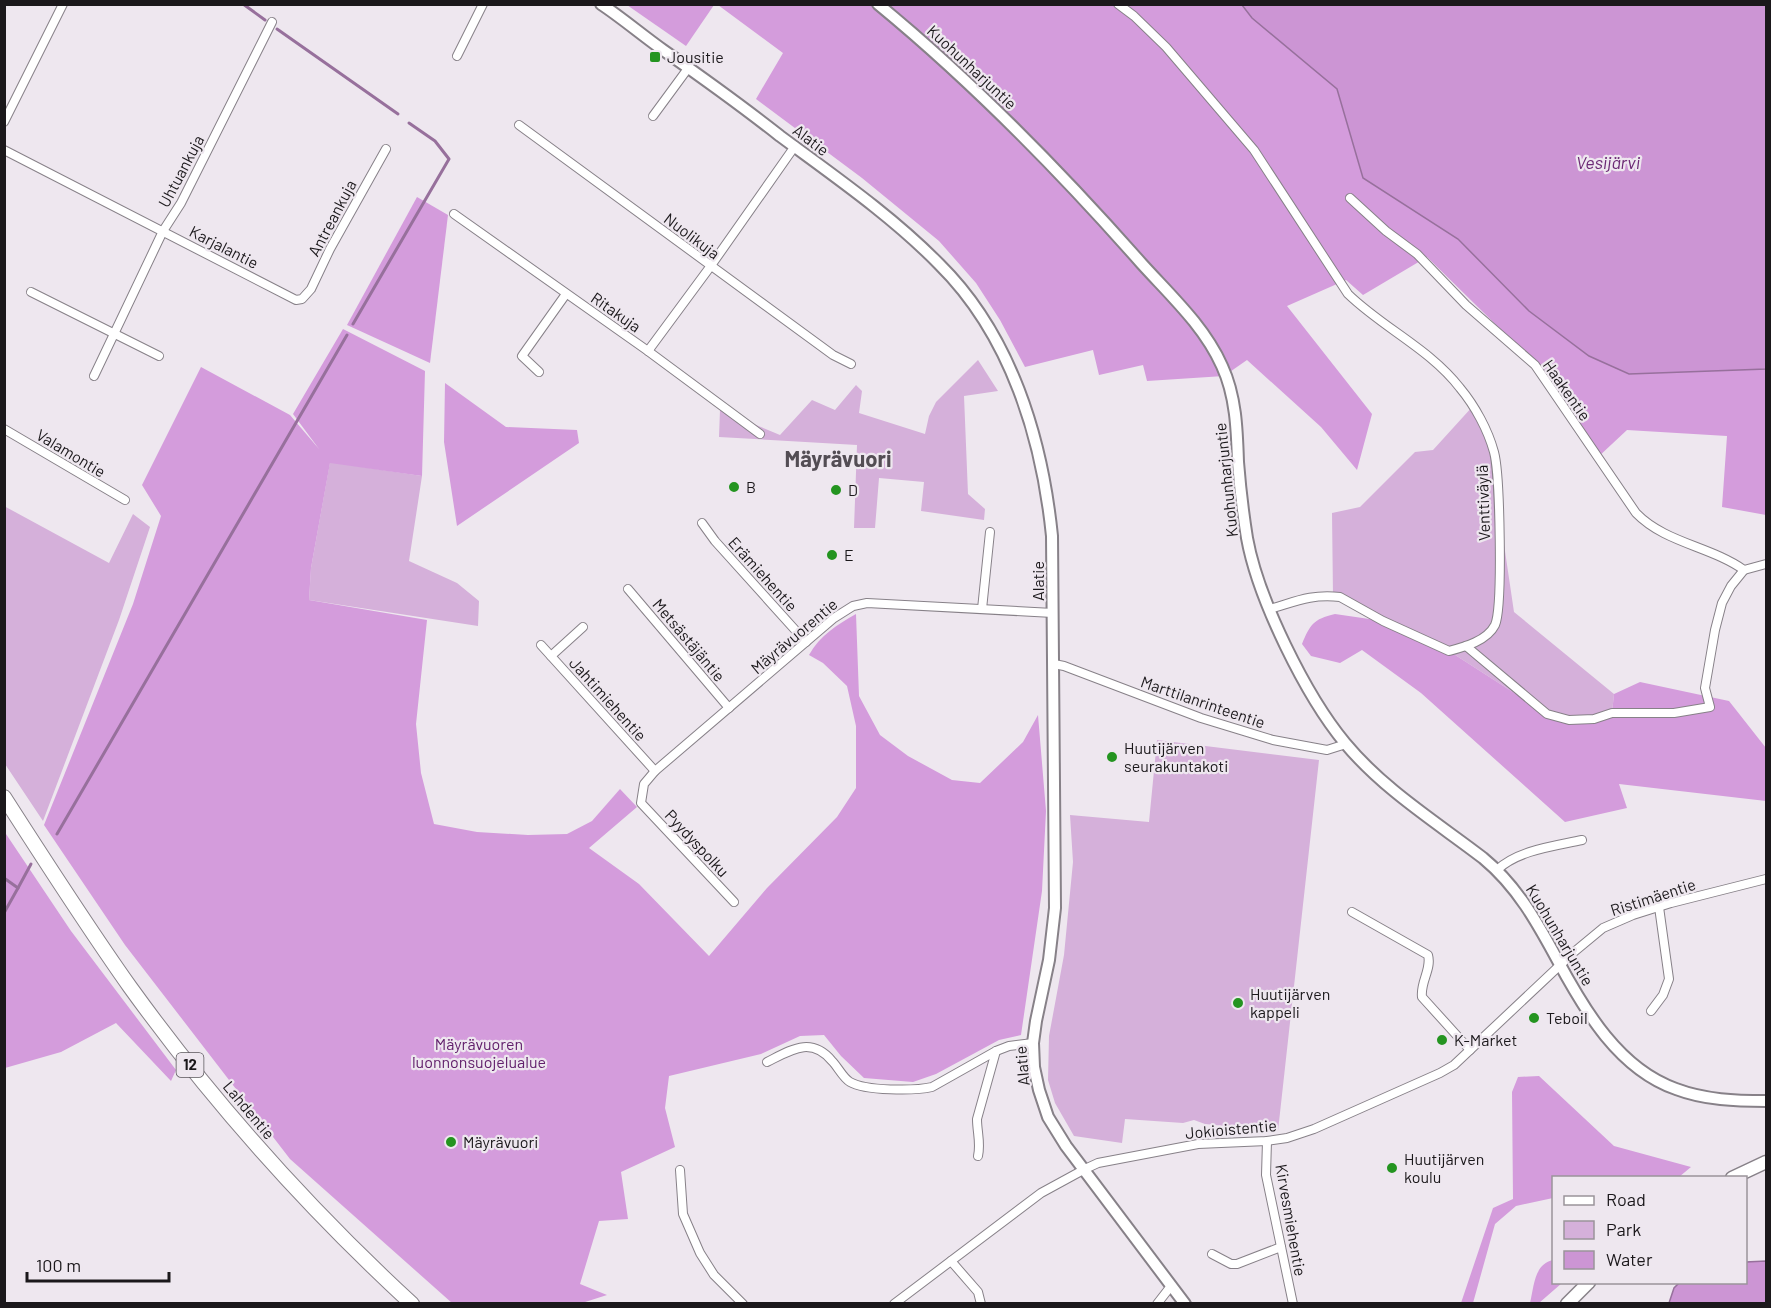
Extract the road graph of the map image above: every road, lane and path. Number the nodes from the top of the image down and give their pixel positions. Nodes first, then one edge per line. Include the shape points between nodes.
1 (63, 4) edge
2 (483, 4) edge
3 (600, 4) edge
4 (878, 4) edge
5 (1118, 4) edge
6 (272, 22) dead end
7 (457, 56) dead end
8 (689, 67) junction
9 (653, 116) dead end
10 (4, 122) edge
11 (519, 125) dead end
12 (795, 146) junction
13 (386, 149) dead end
14 (4, 150) edge
15 (1350, 198) dead end
16 (454, 214) dead end
17 (163, 231) junction
18 (710, 267) junction
19 (31, 292) dead end
20 (566, 294) junction
21 (302, 299) joint
22 (114, 334) junction
23 (648, 351) junction
24 (159, 356) dead end
25 (851, 364) dead end
26 (539, 372) dead end
27 (94, 376) dead end
28 (4, 429) edge
29 (760, 434) dead end
30 (124, 500) dead end
31 (702, 523) dead end
32 (990, 532) dead end
33 (1767, 564) edge
34 (1744, 570) junction
35 (628, 589) dead end
36 (982, 609) junction
37 (1270, 609) junction
38 (1053, 614) junction
39 (583, 627) dead end
40 (806, 642) junction
41 (541, 645) dead end
42 (1466, 646) junction
43 (551, 656) junction
44 (1054, 664) junction
45 (729, 708) junction
46 (1346, 744) junction
47 (655, 771) junction
48 (4, 797) edge
49 (641, 803) joint
50 (1582, 840) dead end
51 (1497, 870) junction
52 (1767, 879) edge
53 (734, 902) dead end
54 (1659, 907) junction
55 (1353, 912) dead end
56 (1560, 965) junction
57 (1652, 1011) dead end
58 (1034, 1043) junction
59 (1470, 1050) junction
60 (996, 1051) junction
61 (767, 1062) dead end
62 (1767, 1101) edge
63 (1267, 1142) junction
64 (978, 1156) dead end
65 (1767, 1162) edge
66 (1085, 1169) junction
67 (680, 1170) dead end
68 (1736, 1176) edge
69 (1281, 1247) junction
70 (1212, 1254) dead end
71 (951, 1261) junction
72 (1587, 1284) edge
73 (1171, 1286) junction
74 (412, 1304) edge
75 (743, 1304) edge
76 (894, 1304) edge
77 (981, 1304) edge
78 (1157, 1304) edge
79 (1185, 1304) edge
80 (1293, 1304) edge
81 (1567, 1304) edge

1 - 10 street
2 - 7 street
3 - 8 street, Alatie
4 - 37 street, Kuohunharjuntie via 1005,116 1184,308 1211,345 1223,367 1232,399 1248,541
5 - 42 street, Venttiväylä via 1166,47 1254,150 1348,294 1444,370 1473,406 1495,453 1500,603 1494,627
6 - 17 street, Uhtuankuja via 181,203
8 - 9 street
8 - 12 street, Alatie
11 - 18 street, Nuolikuja
12 - 18 street
12 - 38 street, Alatie via 907,233 940,265 963,291 1003,354 1037,444 1048,501
13 - 21 street, Antreankuja
14 - 17 street, Karjalantie
15 - 34 street, Haakentie via 1417,254 1466,305 1535,366 1647,524
16 - 20 street, Ritakuja
17 - 21 street, Karjalantie via 296,300
17 - 22 street, Uhtuankuja
18 - 23 street
18 - 25 street, Nuolikuja
19 - 22 street
20 - 23 street, Ritakuja
20 - 26 street via 522,356
22 - 24 street
22 - 27 street, Uhtuankuja
23 - 29 street, Ritakuja
28 - 30 street, Valamontie
31 - 40 street, Erämiehentie
32 - 36 street
33 - 34 street
34 - 42 street via 1722,603 1715,630 1706,688 1710,707 1674,713 1612,713 1594,719 1569,720 1546,714
35 - 45 street, Metsästäjäntie
36 - 38 street, Mäyrävuorentie
36 - 40 street, Mäyrävuorentie via 867,603 853,606 834,618
37 - 42 street via 1311,596 1340,597 1449,651
37 - 46 street, Kuohunharjuntie via 1288,651
38 - 44 street, Alatie
39 - 43 street
40 - 45 street, Mäyrävuorentie
41 - 43 street, Jahtimiehentie
43 - 47 street, Jahtimiehentie
44 - 46 street, Marttilanrinteentie via 1201,718 1274,740 1327,750
44 - 58 street, Alatie via 1056,908
45 - 47 street, Mäyrävuorentie
46 - 51 street, Kuohunharjuntie via 1390,788
47 - 49 street, Mäyrävuorentie via 644,784
48 - 74 highway, Lahdentie / 12 via 97,940 166,1034 308,1202
49 - 53 street, Pyydyspolku
50 - 51 street via 1505,862
51 - 56 street, Kuohunharjuntie via 1527,906
52 - 54 street, Ristimäentie
54 - 56 street, Ristimäentie via 1603,928
54 - 57 street via 1669,979
55 - 59 street via 1428,955 1422,997
56 - 59 street, Jokioistentie
56 - 62 street, Kuohunharjuntie via 1616,1050 1642,1072 1675,1089 1708,1097
58 - 60 street
58 - 66 street, Alatie via 1034,1068 1048,1117
59 - 63 street, Jokioistentie via 1454,1065 1430,1078 1314,1129
60 - 61 street via 932,1088 921,1090 866,1088 849,1081 825,1052 813,1047 798,1047
60 - 64 street via 977,1119 981,1146
63 - 66 street, Jokioistentie via 1198,1143
63 - 69 street, Kirvesmiehentie via 1266,1175
65 - 68 main road
66 - 71 street, Jokioistentie via 1041,1193
66 - 73 street, Alatie
67 - 75 street via 683,1214 700,1253 714,1275
69 - 70 street via 1237,1264
69 - 80 street, Kirvesmiehentie
71 - 76 street, Jokioistentie
71 - 77 street via 978,1292
72 - 81 main road
73 - 78 street
73 - 79 street, Alatie

